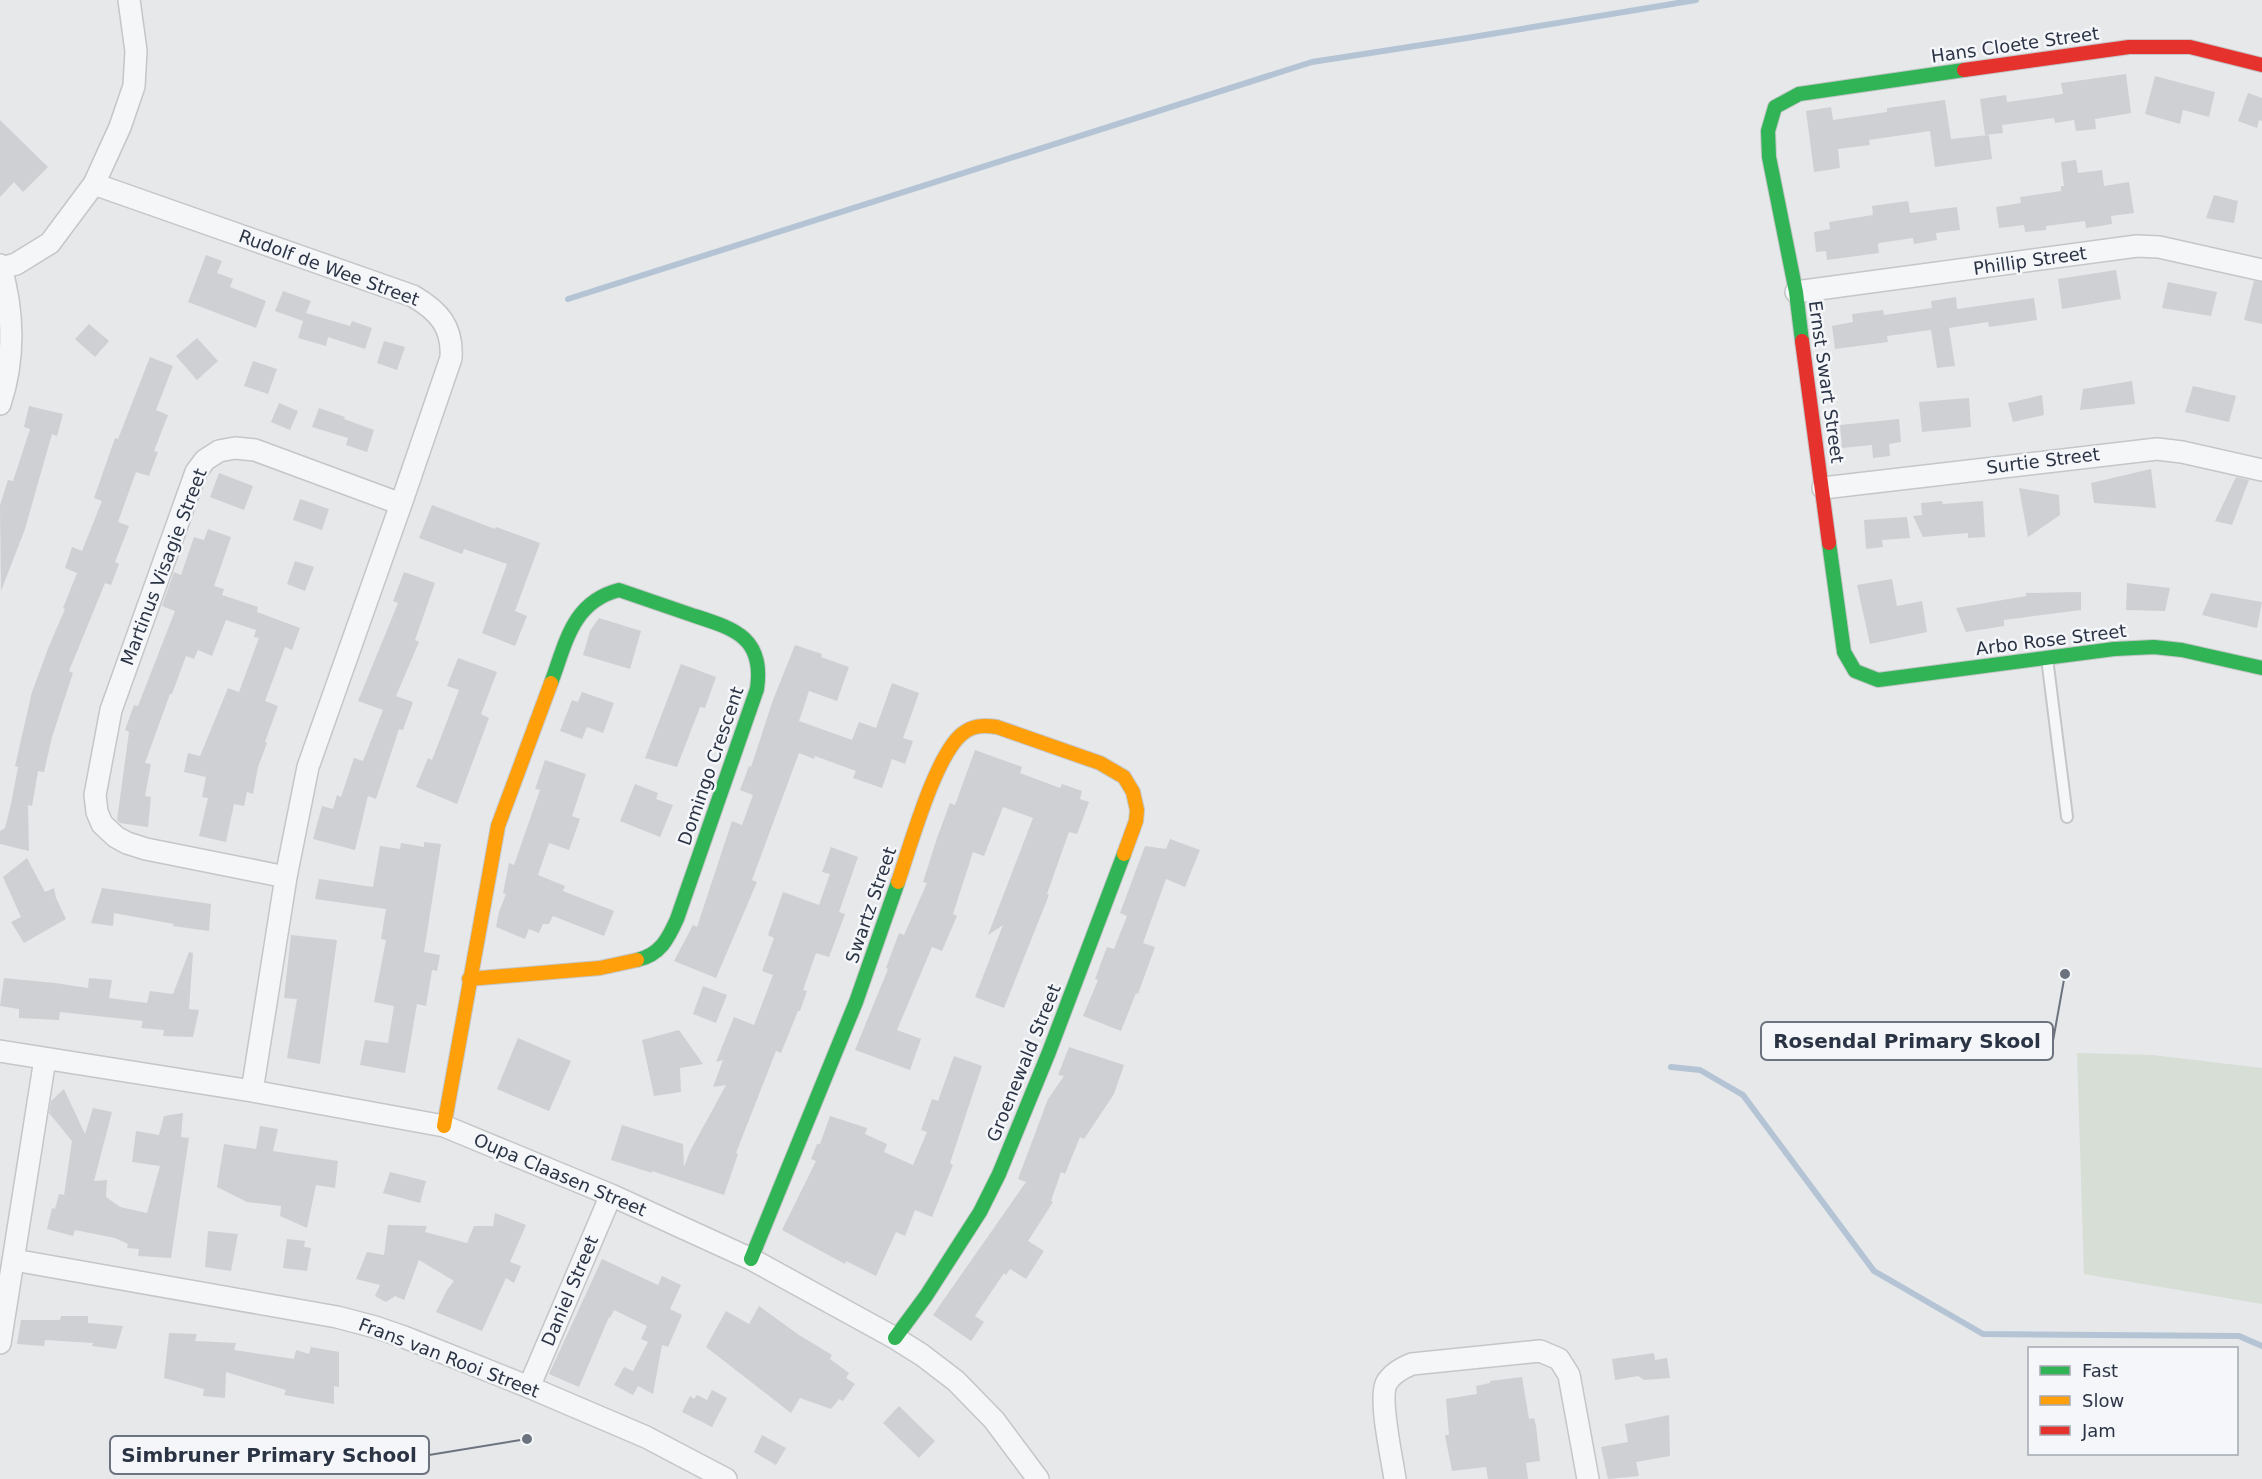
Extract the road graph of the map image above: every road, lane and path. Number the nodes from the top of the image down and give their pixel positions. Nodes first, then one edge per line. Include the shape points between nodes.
1 (129, 0) edge
2 (2262, 64) edge
3 (1775, 107) joint
4 (94, 184) junction
5 (1, 266) edge
6 (2262, 270) edge
7 (1796, 292) junction
8 (0, 404) edge
9 (2262, 470) edge
10 (1823, 488) junction
11 (401, 504) junction
12 (2047, 658) junction
13 (1849, 663) joint
14 (2262, 668) edge
15 (1129, 782) joint
16 (2067, 817) dead end
17 (286, 877) junction
18 (469, 979) junction
19 (0, 1051) edge
20 (45, 1059) junction
21 (252, 1091) junction
22 (444, 1126) junction
23 (611, 1195) junction
24 (751, 1259) junction
25 (14, 1260) junction
26 (895, 1338) junction
27 (0, 1343) edge
28 (529, 1387) junction
29 (726, 1479) edge
30 (1038, 1479) edge
31 (1395, 1479) edge
32 (1588, 1479) edge

1 - 4 street via 136,51 134,86
2 - 3 street, Hans Cloete Street via 2190,47 2129,47 1799,94
3 - 7 street, Ernst Swart Street via 1768,131 1769,157
4 - 5 street via 50,243 16,264
4 - 11 street, Rudolf de Wee Street via 413,297 442,319 450,334 451,358
5 - 8 street via 11,325 8,379
6 - 7 street, Phillip Street via 2137,246
7 - 10 street, Ernst Swart Street
9 - 10 street, Surtie Street via 2157,449
10 - 13 street, Ernst Swart Street via 1844,652
11 - 17 street via 308,767
11 - 17 street, Martinus Visagie Street via 255,450 219,451 205,460 182,508 111,710 94,795 102,824 116,837 146,849
12 - 13 street, Arbo Rose Street via 1878,680 1855,671
12 - 14 street, Arbo Rose Street via 2154,646
12 - 16 lane
15 - 24 street, Swartz Street via 1100,763 997,727 983,725 966,730 957,739 929,794 856,1002
15 - 26 street, Groenewald Street via 1138,809 1136,820 999,1174 980,1212
17 - 21 street
18 - 18 street, Domingo Crescent via 498,826 580,613 602,594 620,591 732,628 748,639 759,666 757,689 677,918 659,950 646,958 600,968
18 - 22 street, Domingo Crescent
19 - 20 street, Oupa Claasen Street
20 - 21 street, Oupa Claasen Street
20 - 25 street
21 - 22 street, Oupa Claasen Street
22 - 23 street, Oupa Claasen Street
23 - 24 street, Oupa Claasen Street
23 - 28 street, Daniel Street
24 - 26 street, Oupa Claasen Street
25 - 27 street
25 - 28 street, Frans van Rooi Street via 337,1317 375,1327
26 - 30 street, Oupa Claasen Street via 956,1381 993,1420
28 - 29 street, Frans van Rooi Street via 646,1437
31 - 32 street via 1384,1390 1396,1372 1412,1364 1540,1351 1556,1356 1564,1364

